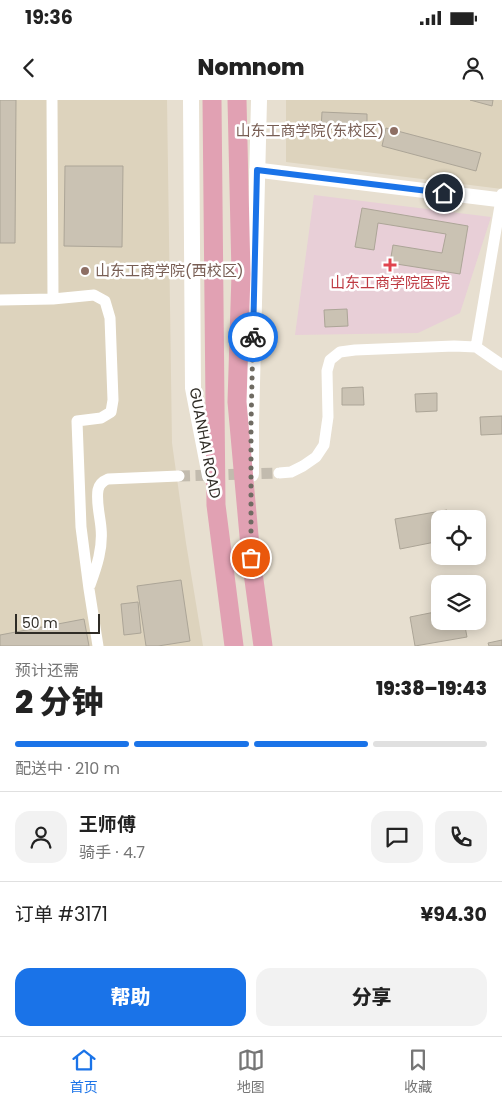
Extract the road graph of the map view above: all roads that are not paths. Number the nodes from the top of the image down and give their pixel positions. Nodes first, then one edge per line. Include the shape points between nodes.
1 (52, 100) edge
2 (191, 100) edge
3 (212, 100) edge
4 (237, 100) edge
5 (259, 100) edge
6 (257, 170) junction
7 (502, 198) edge
8 (53, 298) junction
9 (0, 300) edge
10 (476, 347) junction
11 (502, 365) edge
12 (279, 473) tunnel mouth
13 (179, 476) tunnel mouth
14 (216, 505) junction
15 (251, 558) junction
16 (89, 589) junction
17 (98, 646) edge
18 (234, 646) edge
19 (263, 646) edge

1 - 8 street
2 - 14 main road, GUANHAI ROAD via 193,388
3 - 14 main road, GUANHAI ROAD
4 - 15 main road, GUANHAI ROAD via 241,274 237,402
5 - 6 main road
6 - 7 street
6 - 15 main road
7 - 10 street
8 - 9 street
8 - 16 street via 94,295 105,301 110,318 111,412 101,418 77,421 81,527
10 - 11 street
10 - 12 street via 340,352 330,360 327,371 328,417 324,445 316,457 303,466
13 - 16 street via 108,479 100,484 101,547
14 - 18 main road
15 - 19 main road, GUANHAI ROAD
16 - 17 street

